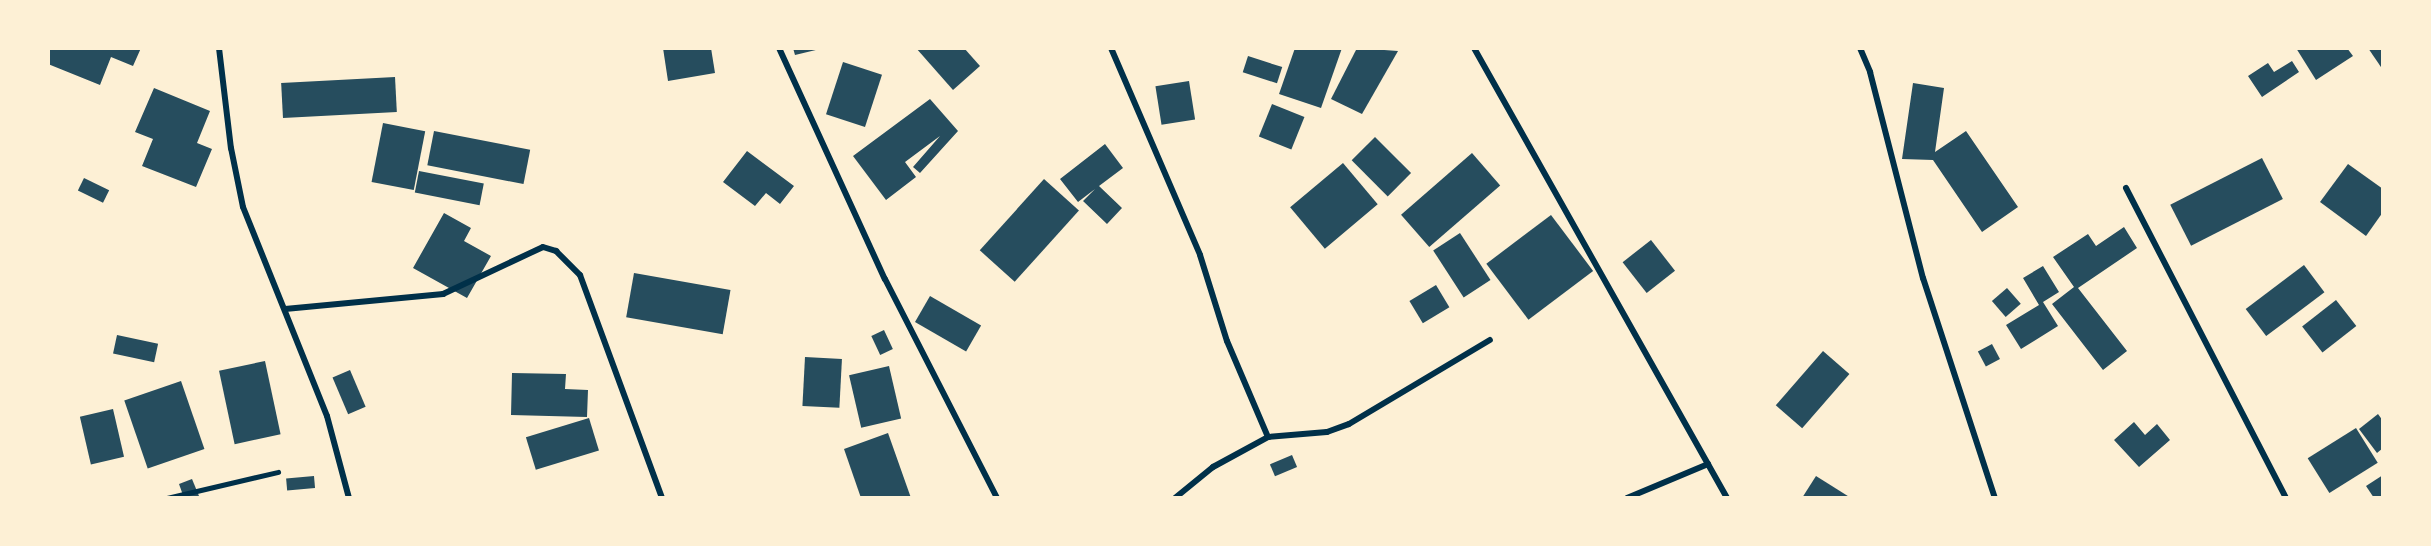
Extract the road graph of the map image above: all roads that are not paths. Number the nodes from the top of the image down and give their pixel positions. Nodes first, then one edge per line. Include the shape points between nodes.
1 (219, 48) edge
2 (779, 48) edge
3 (1111, 48) edge
4 (1474, 48) edge
5 (1860, 48) edge
6 (2126, 188) dead end
7 (285, 309) junction
8 (1491, 340) dead end
9 (1269, 437) junction
10 (1708, 464) junction
11 (278, 472) dead end
12 (167, 498) edge
13 (349, 498) edge
14 (662, 498) edge
15 (997, 498) edge
16 (1175, 498) edge
17 (1627, 498) edge
18 (1727, 498) edge
19 (1995, 498) edge
20 (2286, 498) edge

1 - 7 street via 231,148 243,207
2 - 15 street via 885,279
3 - 9 street via 1200,255 1227,341
4 - 10 street
5 - 19 street via 1870,72 1923,279
6 - 20 street
7 - 13 street via 327,416
7 - 14 street via 443,294 543,247 556,251 580,274
8 - 9 street via 1348,424 1327,432
9 - 16 street via 1213,467
10 - 17 street
10 - 18 street
11 - 12 lane

